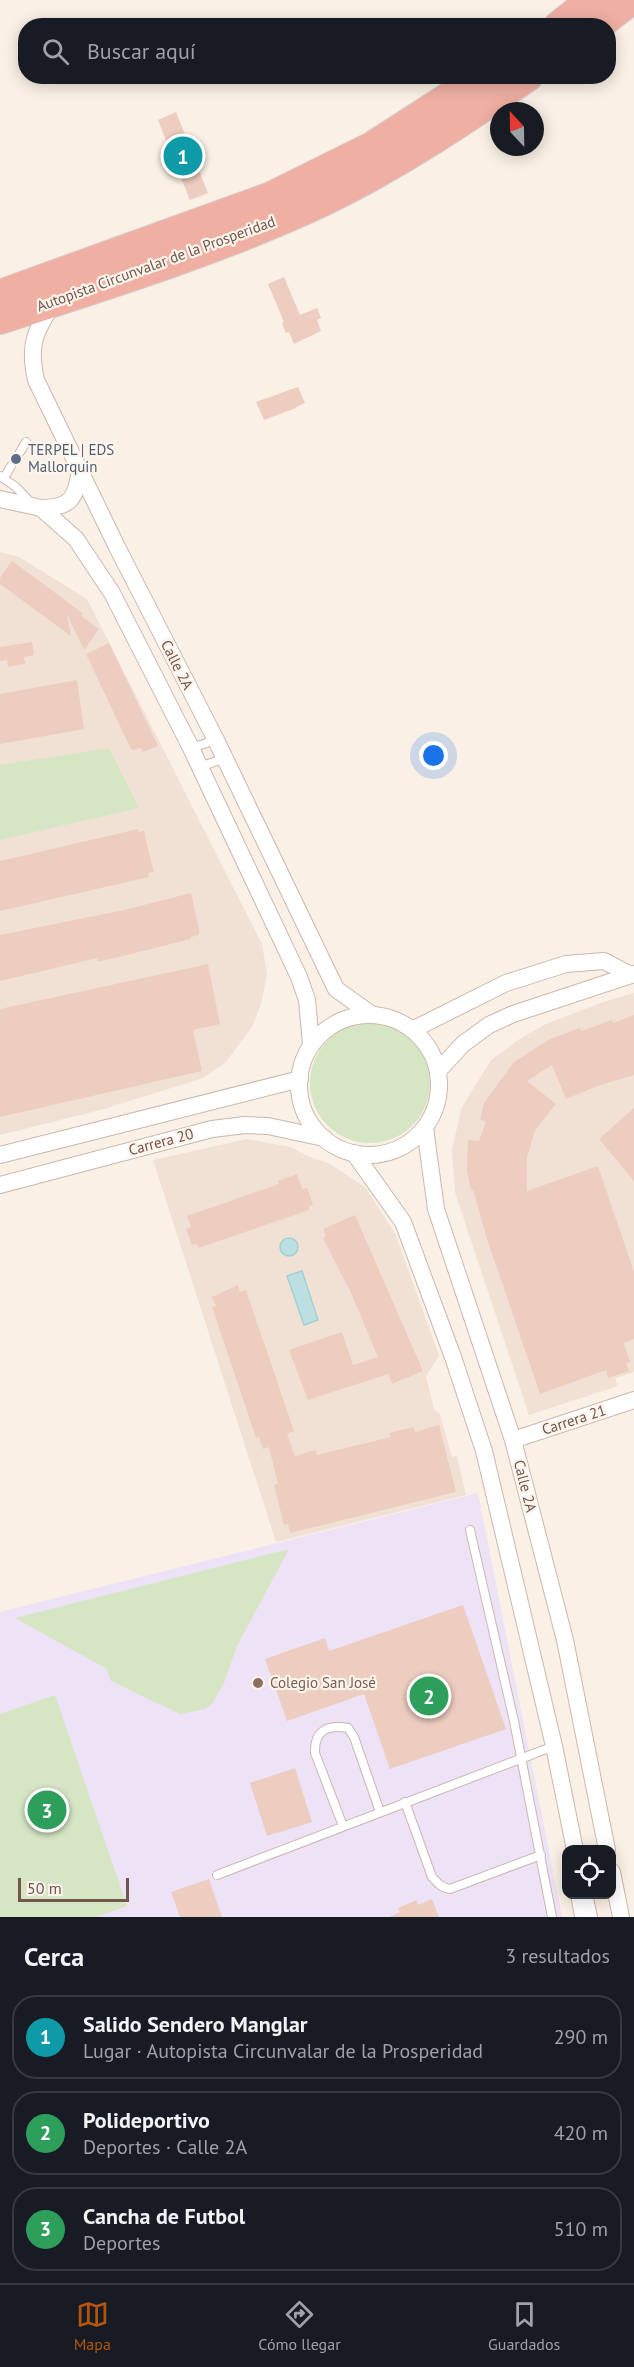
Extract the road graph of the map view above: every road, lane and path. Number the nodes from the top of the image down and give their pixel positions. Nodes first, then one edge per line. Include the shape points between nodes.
1 (592, 0) edge
2 (631, 0) edge
3 (569, 18) edge
4 (607, 18) edge
5 (470, 84) edge
6 (516, 84) edge
7 (0, 295) edge
8 (55, 301) junction
9 (0, 319) edge
10 (26, 442) dead end
11 (20, 452) dead end
12 (11, 466) dead end
13 (80, 471) junction
14 (2, 477) edge
15 (0, 499) edge
16 (37, 507) junction
17 (216, 740) junction
18 (190, 748) junction
19 (225, 758) junction
20 (200, 767) junction
21 (632, 975) edge
22 (371, 1014) junction
23 (414, 1029) junction
24 (311, 1044) junction
25 (439, 1070) junction
26 (300, 1079) junction
27 (425, 1128) junction
28 (324, 1138) junction
29 (354, 1153) junction
30 (0, 1155) edge
31 (0, 1185) edge
32 (634, 1400) edge
33 (513, 1440) junction
34 (470, 1530) dead end
35 (554, 1746) junction
36 (521, 1759) junction
37 (405, 1802) junction
38 (380, 1812) junction
39 (343, 1826) junction
40 (574, 1845) edge
41 (606, 1845) edge
42 (541, 1855) junction
43 (217, 1875) dead end
44 (616, 1892) edge
45 (576, 1899) edge
46 (585, 1899) edge
47 (552, 1917) edge
48 (579, 1917) edge
49 (589, 1917) edge
50 (621, 1917) edge

1 - 3 highway
2 - 4 highway
5 - 7 highway, Autopista Circunvalar de la Prosperidad via 372,147 271,197
6 - 8 highway, Autopista Circunvalar de la Prosperidad via 444,134 322,201 238,238
8 - 9 highway, Autopista Circunvalar de la Prosperidad
8 - 13 street, Calle 2A via 38,327 31,361 36,380
10 - 11 lane
12 - 14 lane
13 - 16 street via 72,498 55,508
13 - 17 street, Calle 2A
14 - 16 lane
15 - 16 street
16 - 18 street, Calle 2A via 76,539 112,593
17 - 18 lane
17 - 19 street, Calle 2A
18 - 20 street, Calle 2A
19 - 20 lane
19 - 22 street, Calle 2A via 336,989
20 - 24 street, Calle 2A via 299,977 307,1000
21 - 23 street via 604,960 566,964 506,983
21 - 25 street via 489,1025 463,1044
22 - 23 street via 394,1018
22 - 24 street via 348,1017 327,1028
23 - 25 street via 430,1048
24 - 26 street
25 - 27 street via 440,1091
26 - 28 street via 303,1110
26 - 30 street, Carrera 20
27 - 29 street via 393,1151 374,1155
27 - 33 street, Calle 2A via 436,1209
28 - 29 street
28 - 31 street, Carrera 20 via 268,1126 212,1129
29 - 35 street via 403,1222 453,1357 484,1451
32 - 33 street, Carrera 21
33 - 41 street, Calle 2A via 564,1640
34 - 36 lane
35 - 36 lane
35 - 40 street
36 - 37 lane
36 - 42 lane
37 - 38 lane
37 - 42 lane via 432,1877 444,1888
38 - 39 lane
38 - 39 lane via 348,1728 336,1725 322,1730 314,1741 315,1753
39 - 43 lane
42 - 47 lane
44 - 50 street
45 - 48 lane
46 - 49 street

